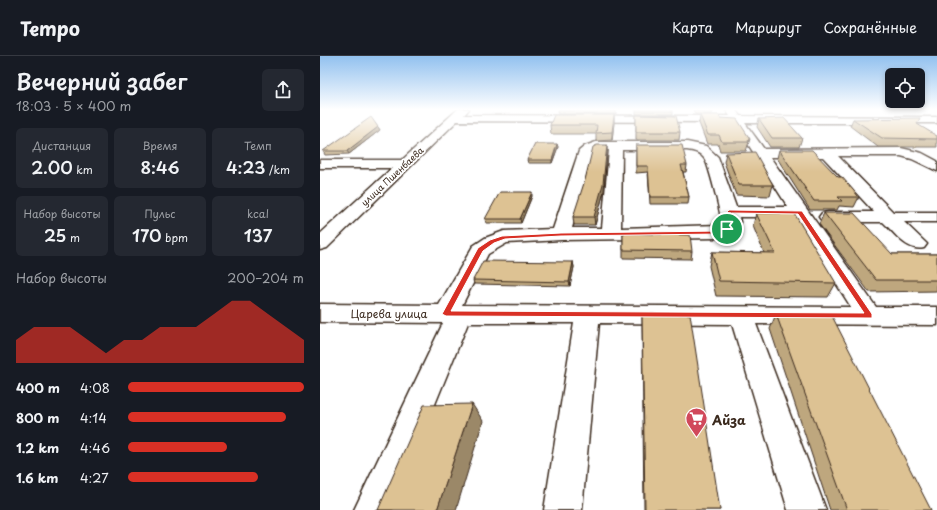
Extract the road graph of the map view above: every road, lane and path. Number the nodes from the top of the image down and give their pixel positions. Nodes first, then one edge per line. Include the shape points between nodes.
1 (441, 130) edge
2 (743, 130) edge
3 (616, 146) junction
4 (827, 153) junction
5 (756, 155) junction
6 (320, 164) edge
7 (405, 164) junction
8 (937, 166) edge
9 (729, 212) junction
10 (801, 215) junction
11 (888, 217) junction
12 (937, 217) edge
13 (561, 234) junction
14 (611, 234) junction
15 (320, 244) edge
16 (917, 244) dead end
17 (320, 313) edge
18 (452, 314) junction
19 (588, 314) junction
20 (740, 315) junction
21 (870, 316) junction
22 (937, 316) edge
23 (373, 510) edge
24 (563, 510) edge
25 (807, 510) edge

1 - 7 street, улица Пшенбаева
2 - 5 street
3 - 9 street via 687,146 718,157
3 - 13 street via 596,146 586,151
3 - 14 street
4 - 5 street
4 - 8 street via 905,153
4 - 11 street
5 - 10 street
6 - 7 street
7 - 15 street, улица Пшенбаева
9 - 10 street
9 - 14 street via 731,222 727,229 719,232
10 - 11 street
10 - 21 street
11 - 12 street
11 - 16 street
13 - 14 street
13 - 18 street via 504,237 480,250
17 - 18 street, Царева улица
18 - 19 street, Царева улица
18 - 23 street
19 - 20 street, Царева улица
19 - 24 street
20 - 21 street, Царева улица
20 - 25 street
21 - 22 street, Царева улица

